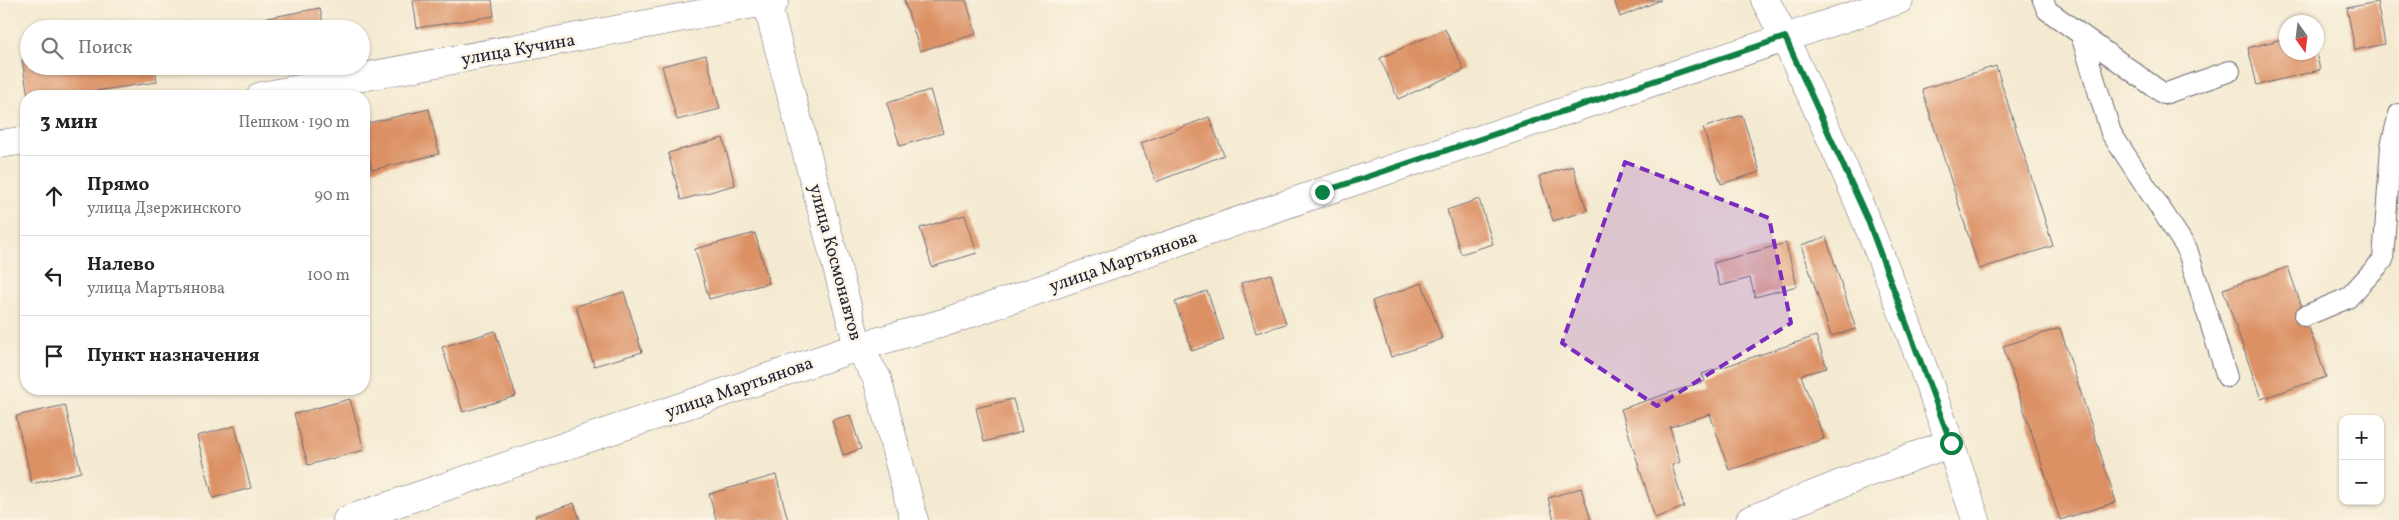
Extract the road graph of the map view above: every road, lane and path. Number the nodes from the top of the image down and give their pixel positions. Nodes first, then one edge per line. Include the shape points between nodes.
1 (1765, 0) edge
2 (1899, 0) edge
3 (2043, 0) edge
4 (769, 1) edge
5 (2082, 35) junction
6 (1785, 37) junction
7 (2230, 71) dead end
8 (293, 90) edge
9 (2399, 114) edge
10 (20, 141) edge
11 (0, 144) edge
12 (2378, 266) junction
13 (2399, 266) edge
14 (2305, 316) dead end
15 (858, 347) junction
16 (2227, 377) dead end
17 (1951, 443) junction
18 (347, 520) edge
19 (914, 520) edge
20 (1750, 520) edge
21 (1976, 520) edge

1 - 6 main road
2 - 6 main road, улица Мартьянова
3 - 5 lane via 2047,10
4 - 8 main road, улица Кучина
4 - 15 main road, улица Космонавтов
5 - 7 lane via 2164,94
5 - 16 lane via 2111,133 2187,249
6 - 15 main road, улица Мартьянова via 943,323
6 - 17 main road via 1867,218
9 - 12 lane via 2391,146 2383,260
10 - 11 main road
12 - 13 lane
12 - 14 lane via 2348,298
15 - 18 main road, улица Мартьянова
15 - 19 main road, улица Космонавтов via 876,378
17 - 20 main road
17 - 21 main road

